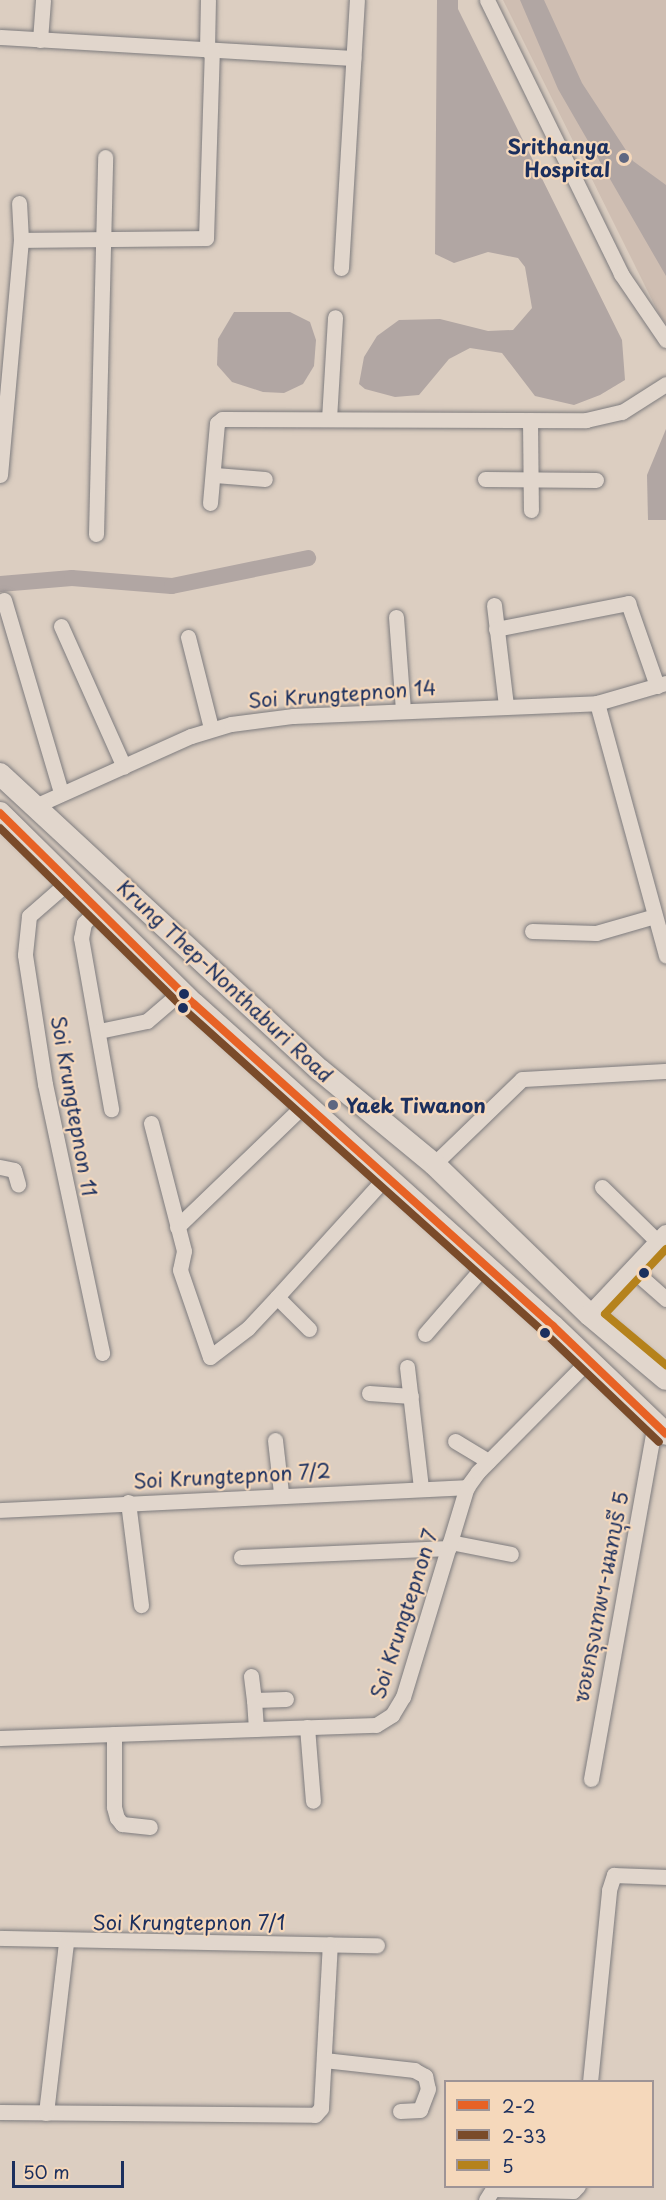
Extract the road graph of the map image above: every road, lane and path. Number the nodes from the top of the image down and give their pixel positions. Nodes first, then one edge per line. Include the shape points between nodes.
1 (43, 0) edge
2 (208, 0) edge
3 (357, 0) edge
4 (487, 0) edge
5 (0, 38) edge
6 (40, 40) junction
7 (209, 50) junction
8 (353, 58) junction
9 (105, 157) dead end
10 (19, 203) dead end
11 (104, 239) junction
12 (21, 240) junction
13 (341, 268) dead end
14 (335, 317) dead end
15 (666, 339) edge
16 (666, 384) edge
17 (329, 419) junction
18 (530, 420) junction
19 (215, 475) junction
20 (0, 476) edge
21 (266, 478) dead end
22 (484, 479) dead end
23 (530, 479) junction
24 (596, 480) dead end
25 (210, 503) dead end
26 (531, 510) dead end
27 (96, 534) dead end
28 (4, 600) dead end
29 (494, 604) dead end
30 (396, 617) dead end
31 (62, 626) dead end
32 (496, 629) junction
33 (188, 637) dead end
34 (661, 684) edge
35 (597, 703) junction
36 (506, 706) junction
37 (404, 710) junction
38 (211, 728) junction
39 (124, 766) junction
40 (0, 774) edge
41 (61, 793) junction
42 (35, 806) junction
43 (0, 813) edge
44 (68, 882) junction
45 (98, 909) junction
46 (655, 916) junction
47 (532, 931) dead end
48 (666, 956) edge
49 (182, 991) junction
50 (99, 1031) junction
51 (666, 1071) edge
52 (306, 1103) junction
53 (111, 1109) dead end
54 (151, 1124) dead end
55 (434, 1164) junction
56 (0, 1167) edge
57 (385, 1178) junction
58 (18, 1185) dead end
59 (602, 1187) dead end
60 (177, 1227) junction
61 (662, 1238) edge
62 (484, 1266) junction
63 (633, 1270) junction
64 (278, 1297) junction
65 (666, 1299) edge
66 (590, 1315) junction
67 (309, 1329) dead end
68 (424, 1334) dead end
69 (102, 1353) dead end
70 (588, 1361) junction
71 (407, 1367) dead end
72 (666, 1379) edge
73 (369, 1393) dead end
74 (411, 1396) junction
75 (660, 1429) edge
76 (275, 1440) dead end
77 (455, 1440) dead end
78 (488, 1461) junction
79 (467, 1487) junction
80 (421, 1488) junction
81 (281, 1493) junction
82 (128, 1502) junction
83 (0, 1510) edge
84 (449, 1545) junction
85 (511, 1554) dead end
86 (242, 1557) dead end
87 (141, 1605) dead end
88 (251, 1676) dead end
89 (286, 1699) dead end
90 (254, 1700) junction
91 (306, 1728) junction
92 (256, 1729) junction
93 (114, 1734) junction
94 (0, 1738) edge
95 (591, 1779) dead end
96 (313, 1801) dead end
97 (150, 1827) dead end
98 (666, 1877) edge
99 (0, 1938) edge
100 (66, 1942) junction
101 (330, 1944) junction
102 (377, 1945) dead end
103 (324, 2060) junction
104 (590, 2080) edge
105 (400, 2111) dead end
106 (0, 2112) edge
107 (46, 2113) junction
108 (577, 2188) edge
109 (486, 2200) edge

1 - 6 street
2 - 7 street
3 - 8 street
4 - 15 street via 621,274
5 - 6 street
6 - 7 street
7 - 8 street
7 - 11 street via 206,238
8 - 13 street
9 - 11 street
10 - 12 street
11 - 12 street
11 - 27 street
12 - 20 street
14 - 17 street
16 - 18 street via 639,404 604,418
17 - 18 street
17 - 19 street via 222,419 217,423
18 - 23 street
19 - 21 street
19 - 25 street
22 - 23 street
23 - 24 street
23 - 26 street
28 - 41 street
29 - 32 street
30 - 37 street
31 - 39 street
32 - 34 street via 628,603
32 - 36 street
33 - 38 street
34 - 35 street, Soi Krungtepnon 14
35 - 36 street, Soi Krungtepnon 14
35 - 46 street
36 - 37 street, Soi Krungtepnon 14
37 - 38 street, Soi Krungtepnon 14 via 293,716
38 - 39 street, Soi Krungtepnon 14
39 - 41 street, Soi Krungtepnon 14
40 - 42 main road, Krung Thep-Nonthaburi Road
41 - 42 street, Soi Krungtepnon 14
42 - 55 main road, Krung Thep-Nonthaburi Road via 320,1070
43 - 44 main road, Krung Thep-Nonthaburi Road
44 - 45 main road, Krung Thep-Nonthaburi Road
44 - 69 street, Soi Krungtepnon 11 via 29,916 25,955 45,1084
45 - 49 main road, Krung Thep-Nonthaburi Road
45 - 50 street via 84,923 81,938
46 - 47 street via 596,933
46 - 48 street
49 - 50 street via 147,1021
49 - 52 main road, Krung Thep-Nonthaburi Road
50 - 53 street
51 - 55 street via 522,1078
52 - 57 main road, Krung Thep-Nonthaburi Road
52 - 60 street
54 - 60 street
55 - 66 main road, Krung Thep-Nonthaburi Road
56 - 58 street via 14,1170
57 - 62 main road, Krung Thep-Nonthaburi Road
57 - 64 street
59 - 61 street
60 - 64 street via 184,1251 180,1270 210,1357 248,1328
61 - 63 street
62 - 68 street
62 - 70 main road, Krung Thep-Nonthaburi Road
63 - 65 street
63 - 66 street
64 - 67 street
66 - 72 main road, Krung Thep-Nonthaburi Road
70 - 75 main road, Krung Thep-Nonthaburi Road
70 - 78 street, Soi Krungtepnon 7
71 - 74 street
73 - 74 street
74 - 80 street
75 - 95 street, ซอยกรุงเทพฯ-นนทบุรี 5
76 - 81 street
77 - 78 street
78 - 79 street, Soi Krungtepnon 7
79 - 80 street, Soi Krungtepnon 7/2
79 - 84 street, Soi Krungtepnon 7
80 - 81 street, Soi Krungtepnon 7/2
81 - 82 street, Soi Krungtepnon 7/2
82 - 83 street, Soi Krungtepnon 7/2
82 - 87 street
84 - 85 street
84 - 86 street
84 - 91 street, Soi Krungtepnon 7 via 403,1697 392,1715 376,1725
88 - 90 street
89 - 90 street
90 - 92 street
91 - 92 street, Soi Krungtepnon 7
91 - 96 street
92 - 93 street, Soi Krungtepnon 7
93 - 94 street, Soi Krungtepnon 7
93 - 97 street via 117,1818 122,1824
98 - 104 street via 614,1875 609,1890
99 - 100 street, Soi Krungtepnon 7/1
100 - 101 street, Soi Krungtepnon 7/1
100 - 107 street
101 - 102 street, Soi Krungtepnon 7/1
101 - 103 street
103 - 105 street via 414,2070 425,2076 428,2089 420,2109
103 - 107 street via 321,2108 315,2115
106 - 107 street
108 - 109 street via 493,2189

